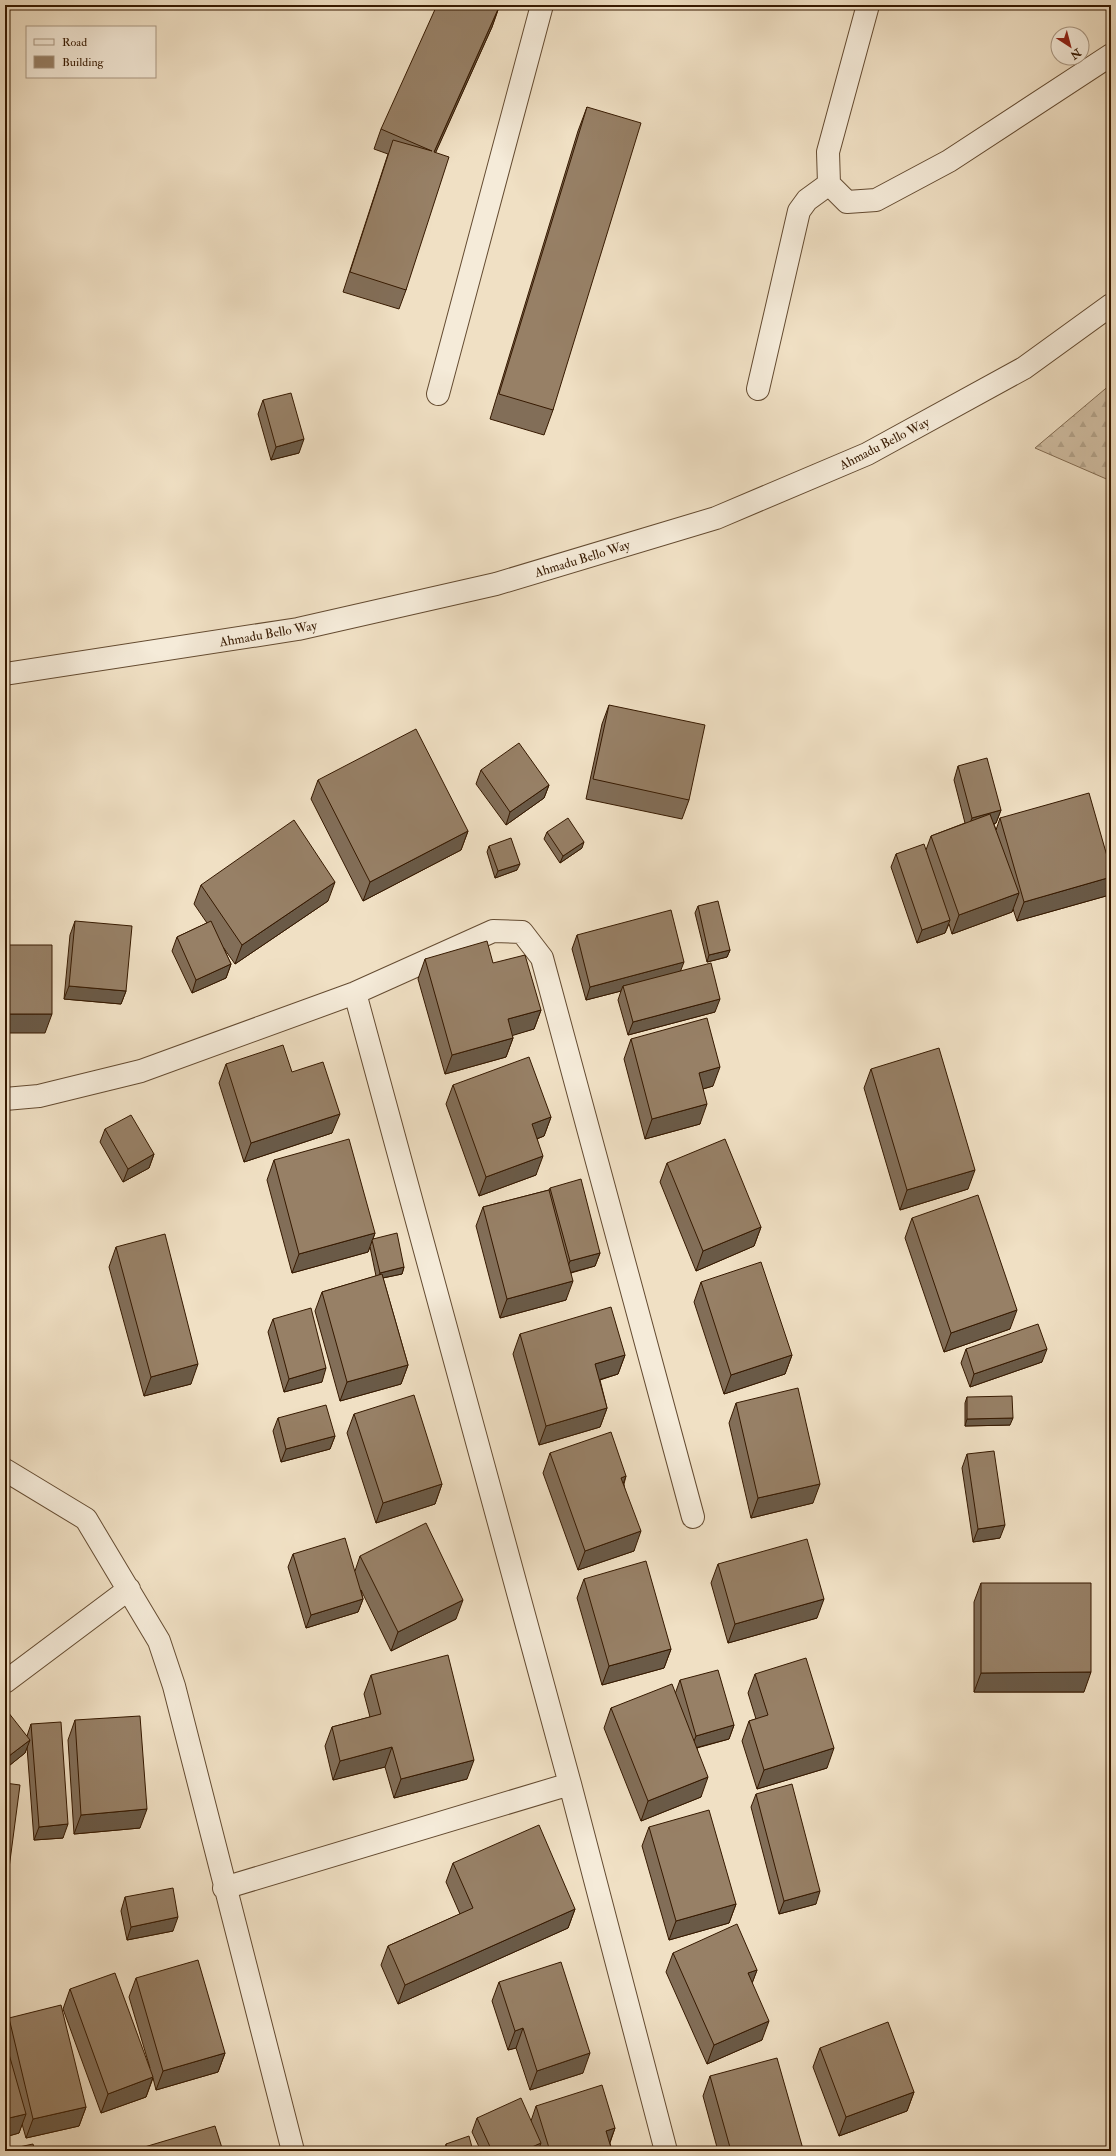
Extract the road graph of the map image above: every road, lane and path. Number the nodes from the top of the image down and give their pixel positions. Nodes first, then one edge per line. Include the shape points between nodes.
1 (542, 5) edge
2 (868, 5) edge
3 (1111, 55) edge
4 (829, 184) junction
5 (1111, 305) edge
6 (758, 389) dead end
7 (438, 394) dead end
8 (5, 674) edge
9 (355, 993) junction
10 (5, 1099) edge
11 (5, 1470) edge
12 (693, 1517) dead end
13 (129, 1589) junction
14 (5, 1682) edge
15 (570, 1784) junction
16 (224, 1888) junction
17 (292, 2151) edge
18 (666, 2151) edge

1 - 7 street
2 - 4 street via 828,152
3 - 4 street via 949,161 876,200 847,202
4 - 6 street via 807,200 799,211
5 - 8 street, Ahmadu Bello Way via 1024,368 867,454 716,518 496,584 298,629
9 - 10 street via 141,1071 39,1096
9 - 12 street via 492,931 522,932 542,958
9 - 15 street
11 - 13 street via 86,1518
13 - 14 street
13 - 16 street via 159,1641 174,1686
15 - 16 street
15 - 18 street
16 - 17 street

